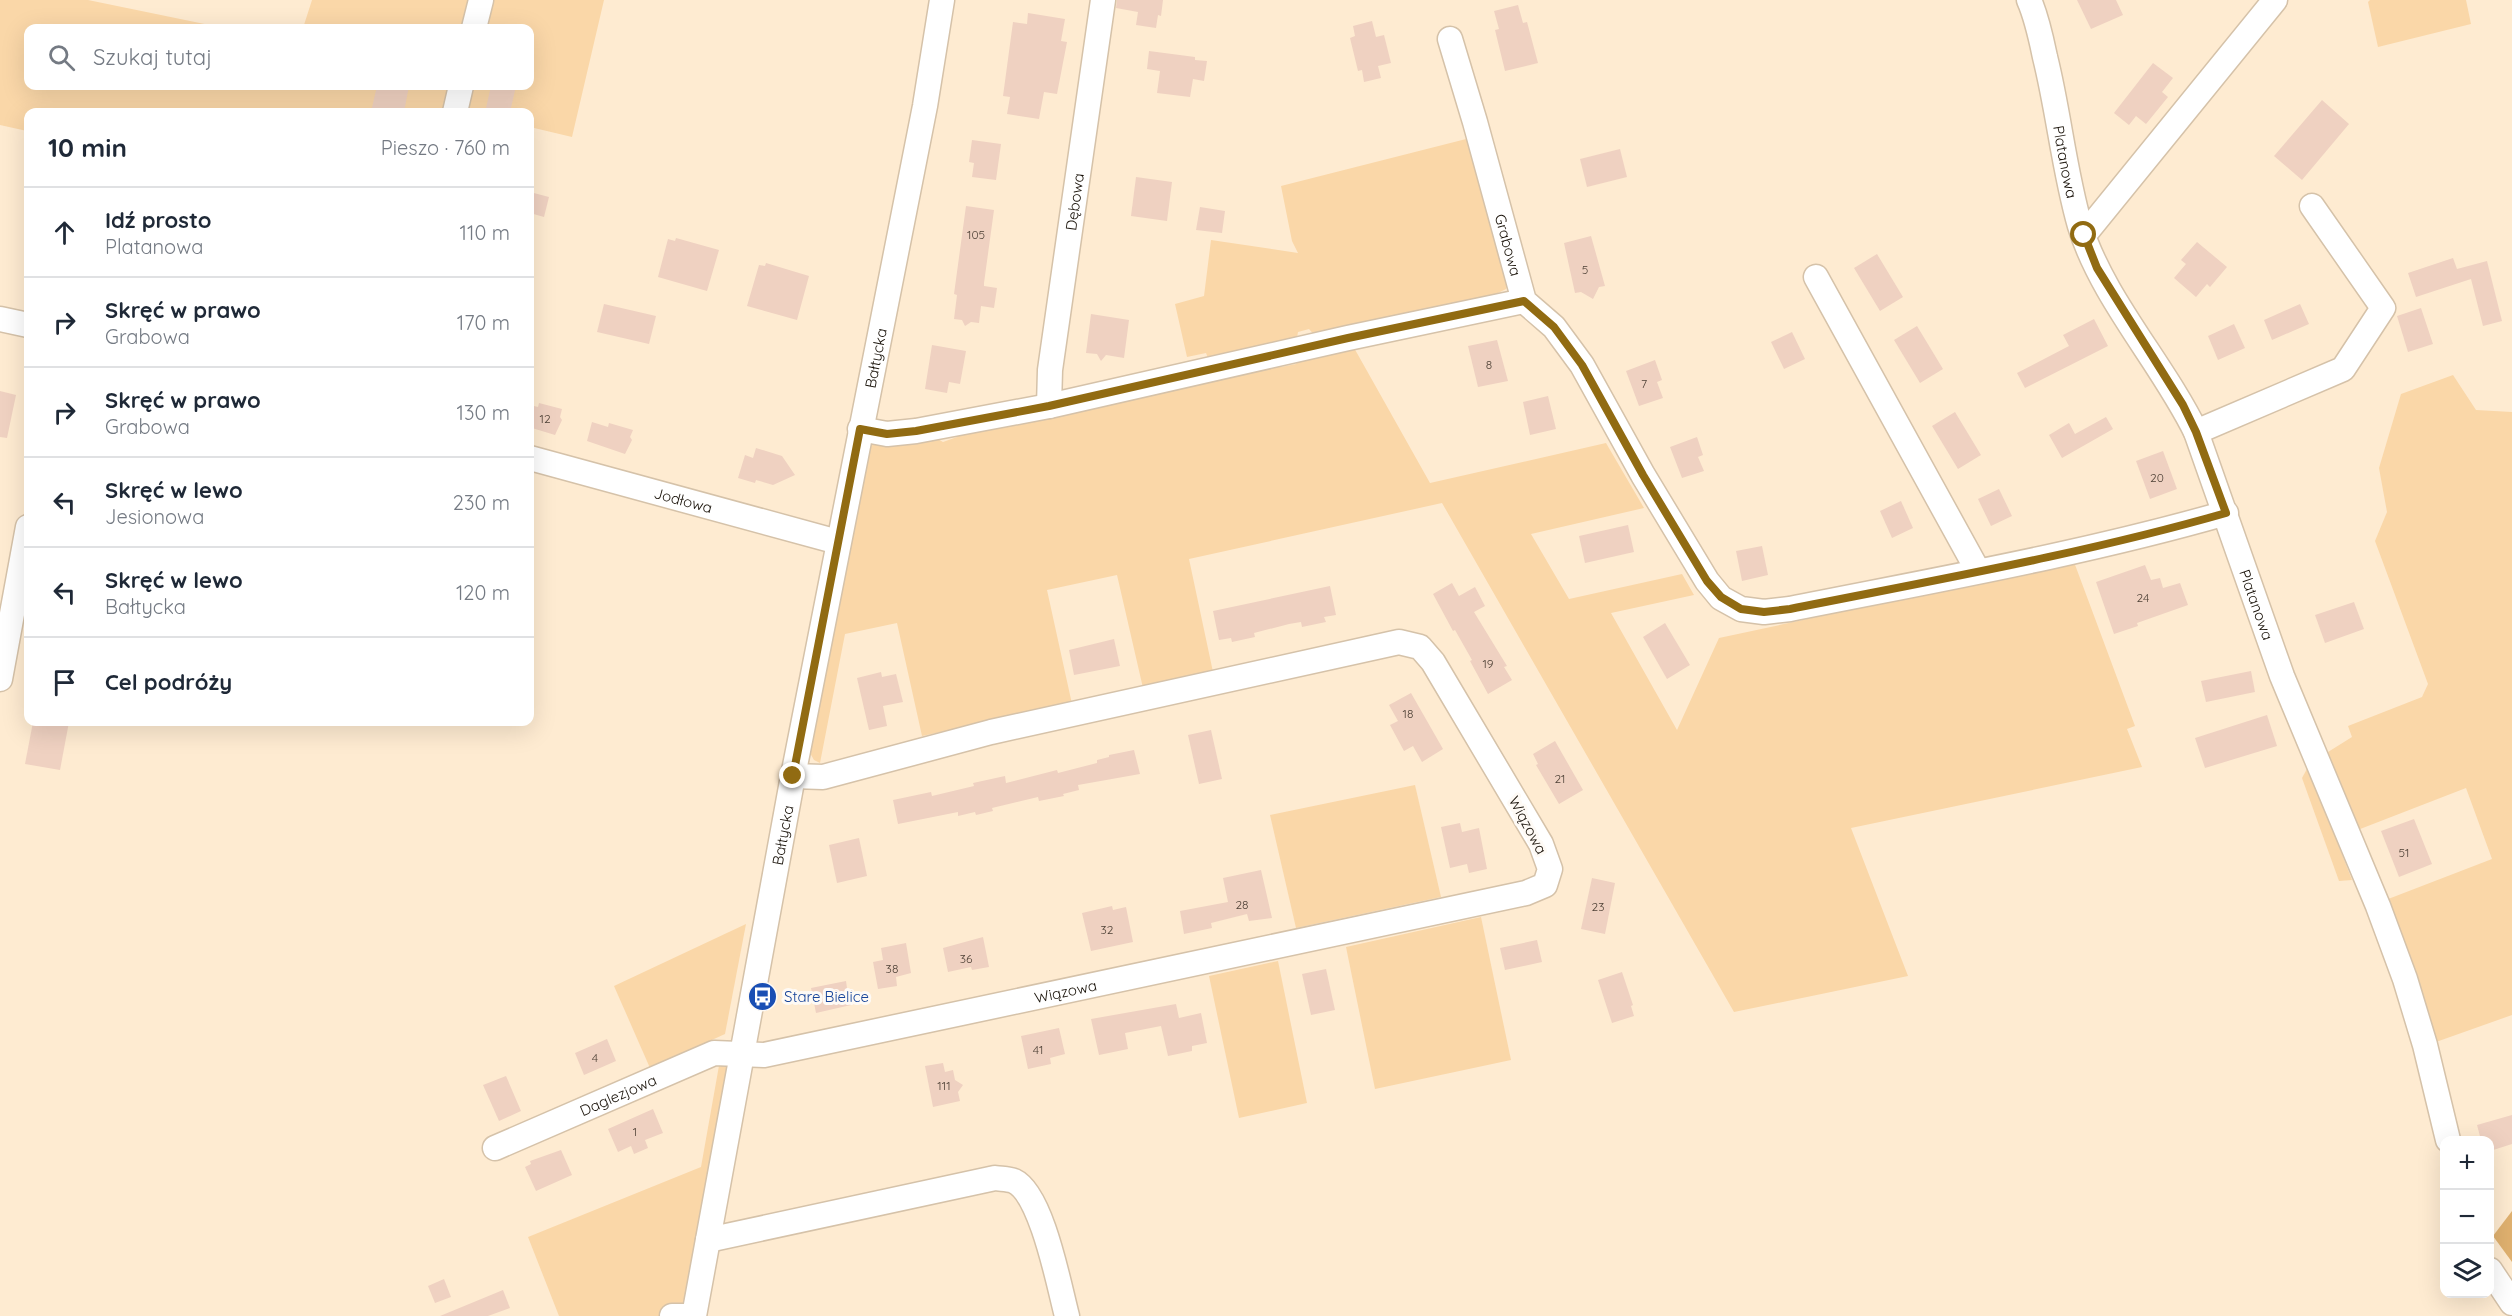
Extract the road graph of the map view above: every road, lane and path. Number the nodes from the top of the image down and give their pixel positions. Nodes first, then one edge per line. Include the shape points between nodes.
1 (481, 0) edge
2 (942, 0) edge
3 (1103, 0) edge
4 (2030, 0) edge
5 (2275, 0) edge
6 (475, 24) edge
7 (1450, 39) dead end
8 (460, 90) edge
9 (456, 108) edge
10 (2312, 206) dead end
11 (2084, 235) junction
12 (1816, 277) dead end
13 (1524, 301) junction
14 (0, 319) edge
15 (24, 324) edge
16 (1049, 406) junction
17 (860, 429) junction
18 (2196, 432) junction
19 (534, 459) edge
20 (2226, 513) junction
21 (838, 542) junction
22 (24, 549) edge
23 (1978, 571) junction
24 (0, 679) edge
25 (793, 776) junction
26 (741, 1054) junction
27 (2447, 1136) edge
28 (495, 1148) dead end
29 (708, 1240) junction
30 (2494, 1276) edge
31 (2512, 1303) edge
32 (672, 1316) edge
33 (685, 1316) edge
34 (694, 1316) edge
35 (1067, 1316) edge

1 - 6 street
2 - 17 street, Bałtycka via 925,106
3 - 16 street, Dębowa via 1050,370
4 - 11 street, Platanowa
5 - 11 street
7 - 13 street, Grabowa
8 - 9 street
10 - 18 street via 2383,308 2343,369
11 - 18 street, Platanowa via 2097,268
12 - 23 street
13 - 16 street
13 - 23 street via 1554,327 1582,365 1707,581 1721,597 1741,609 1790,609
14 - 15 street
16 - 17 street via 916,431 887,434
17 - 21 street, Bałtycka
18 - 20 street, Platanowa
19 - 21 street, Jodłowa
20 - 23 street
20 - 27 street, Platanowa via 2282,676 2405,979
21 - 25 street, Bałtycka
22 - 24 street
25 - 26 street, Bałtycka
25 - 26 street, Wiązowa via 823,777 991,732 1399,642 1420,646 1433,662 1541,844 1550,869 1545,885 1526,893 764,1055
26 - 28 street, Daglezjowa via 714,1053
26 - 29 street, Bałtycka
29 - 34 street, Bałtycka
29 - 35 street via 995,1178 1014,1181 1028,1193 1039,1215
30 - 31 street
32 - 33 street

